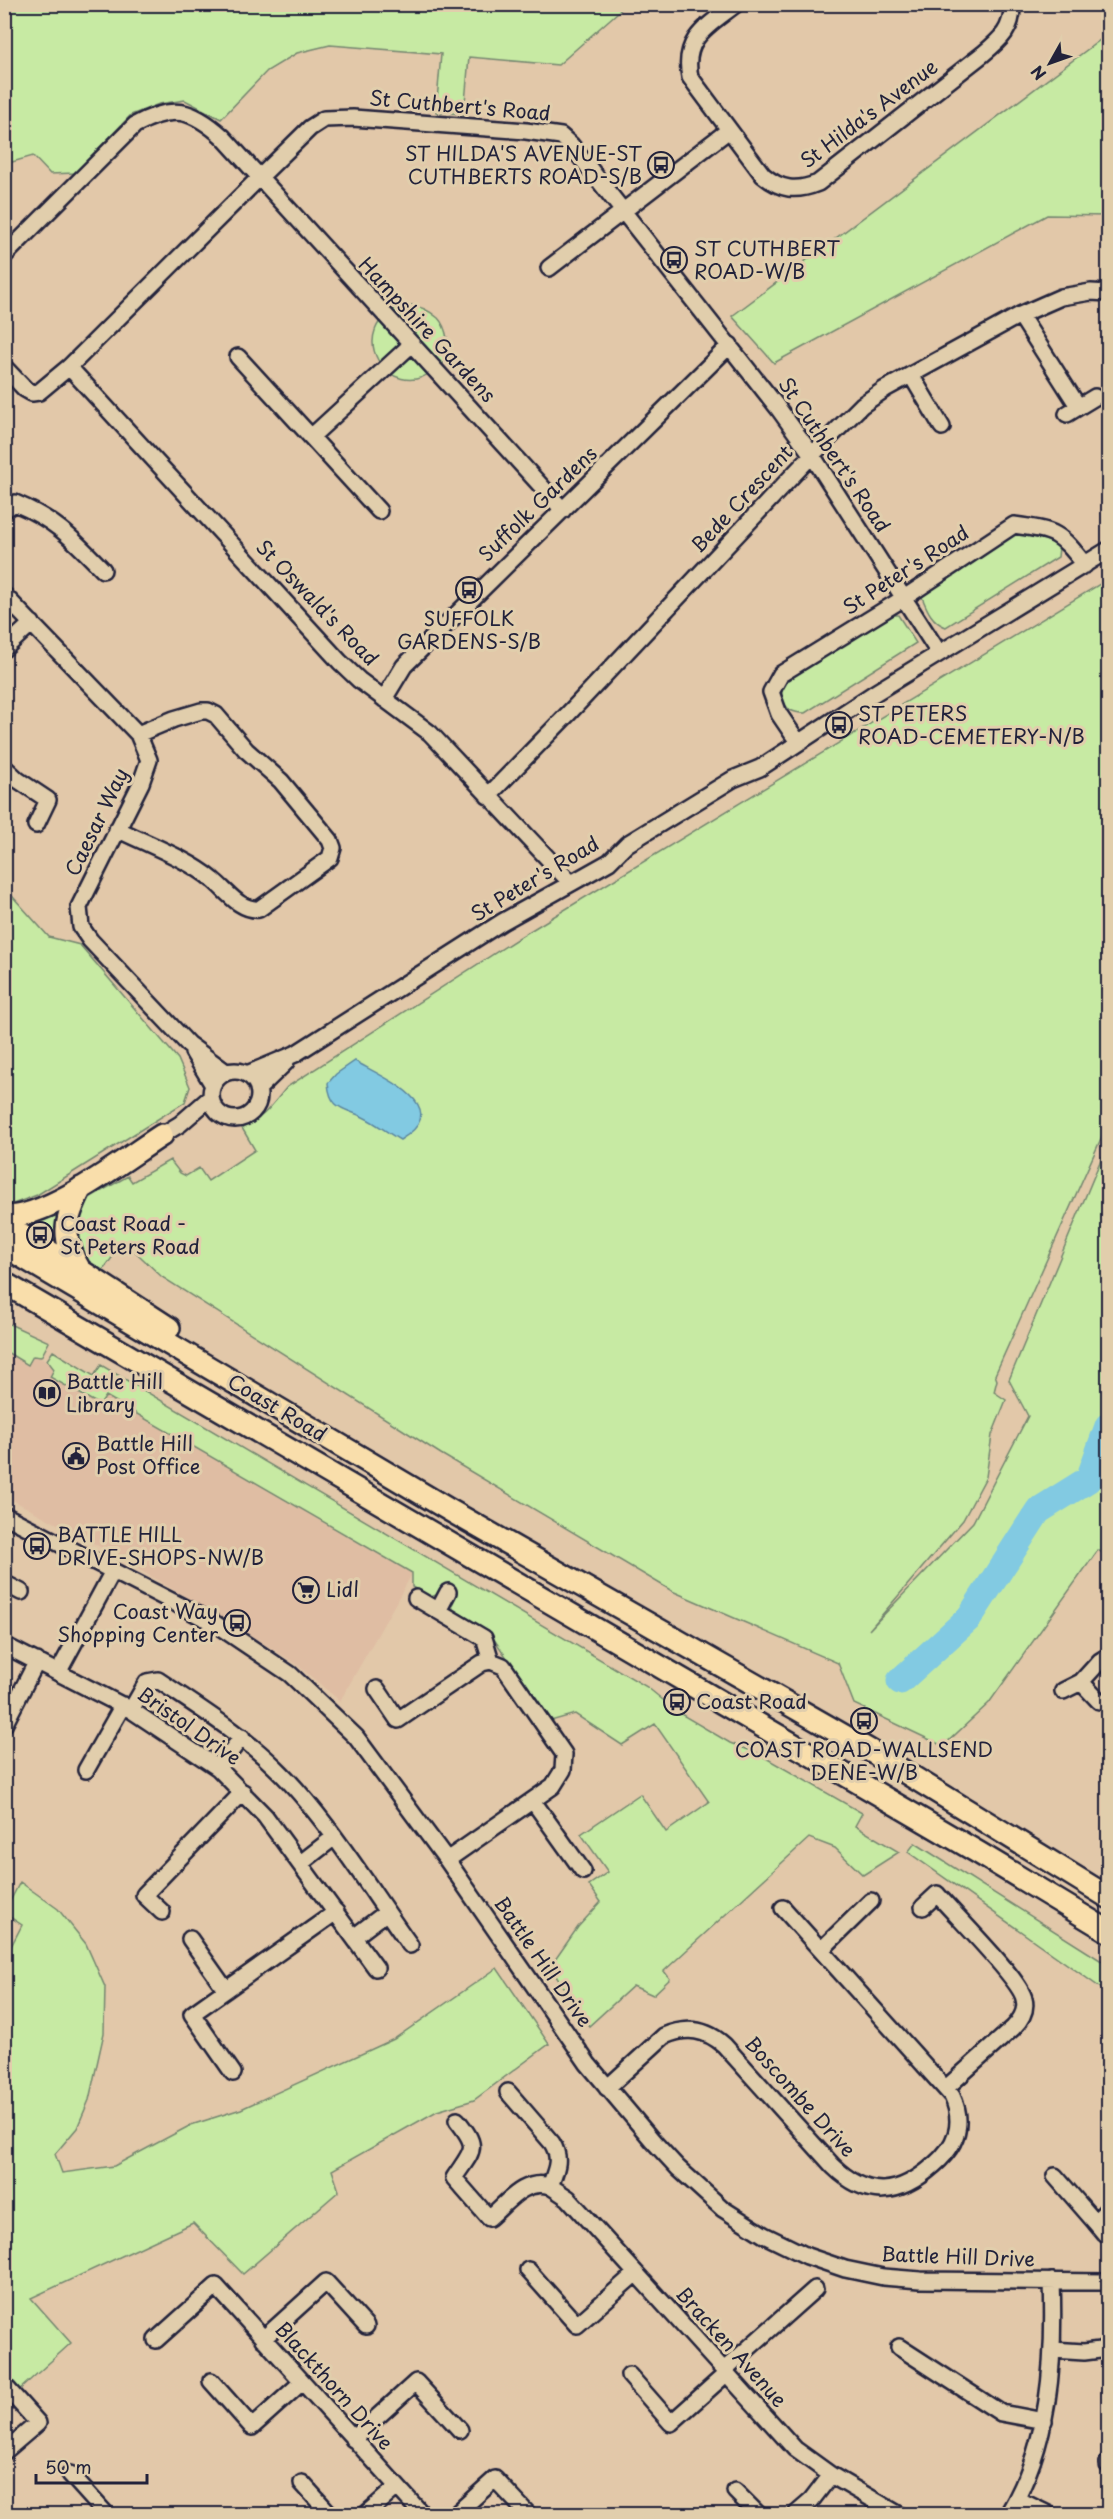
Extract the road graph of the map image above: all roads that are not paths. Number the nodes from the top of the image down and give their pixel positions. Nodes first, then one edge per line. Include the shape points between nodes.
1 (736, 4) edge
2 (1012, 4) edge
3 (729, 130) junction
4 (259, 178) junction
5 (623, 211) junction
6 (4, 256) edge
7 (549, 268) dead end
8 (1108, 293) edge
9 (1020, 315) junction
10 (412, 344) junction
11 (730, 345) junction
12 (238, 357) dead end
13 (4, 367) edge
14 (69, 367) junction
15 (911, 375) junction
16 (1095, 397) dead end
17 (942, 427) dead end
18 (311, 437) junction
19 (812, 455) junction
20 (4, 510) edge
21 (563, 510) junction
22 (379, 511) dead end
23 (1108, 550) edge
24 (1085, 565) junction
25 (103, 570) dead end
26 (4, 595) edge
27 (904, 598) junction
28 (32, 623) junction
29 (4, 649) edge
30 (939, 653) junction
31 (384, 699) junction
32 (138, 734) junction
33 (798, 742) junction
34 (4, 767) edge
35 (488, 796) junction
36 (36, 825) dead end
37 (117, 830) junction
38 (570, 882) junction
39 (188, 1044) junction
40 (295, 1054) junction
41 (226, 1072) junction
42 (247, 1074) junction
43 (258, 1089) junction
44 (212, 1091) junction
45 (218, 1112) junction
46 (180, 1124) junction
47 (162, 1135) joint
48 (81, 1188) junction
49 (4, 1217) edge
50 (4, 1225) edge
51 (4, 1246) edge
52 (80, 1270) junction
53 (4, 1283) edge
54 (451, 1511) junction
55 (4, 1515) edge
56 (112, 1570) junction
57 (4, 1584) edge
58 (21, 1592) dead end
59 (448, 1592) dead end
60 (416, 1598) dead end
61 (438, 1611) junction
62 (4, 1645) edge
63 (1108, 1656) edge
64 (37, 1660) junction
65 (491, 1661) junction
66 (59, 1671) junction
67 (1081, 1682) junction
68 (377, 1689) dead end
69 (1063, 1691) dead end
70 (1099, 1701) dead end
71 (127, 1707) junction
72 (4, 1725) edge
73 (242, 1737) junction
74 (869, 1750) junction
75 (218, 1768) junction
76 (86, 1770) dead end
77 (243, 1792) junction
78 (533, 1801) junction
79 (333, 1838) junction
80 (979, 1853) junction
81 (447, 1860) junction
82 (301, 1863) junction
83 (584, 1871) dead end
84 (1108, 1883) edge
85 (1108, 1898) edge
86 (871, 1901) dead end
87 (923, 1907) dead end
88 (783, 1908) dead end
89 (162, 1912) dead end
90 (336, 1912) junction
91 (387, 1912) junction
92 (1108, 1931) edge
93 (354, 1937) junction
94 (190, 1939) dead end
95 (1108, 1940) edge
96 (410, 1945) dead end
97 (821, 1950) junction
98 (376, 1968) dead end
99 (226, 1990) junction
100 (233, 2073) dead end
101 (607, 2088) junction
102 (946, 2088) junction
103 (508, 2092) dead end
104 (457, 2120) dead end
105 (1055, 2176) dead end
106 (550, 2186) junction
107 (1108, 2209) edge
108 (1095, 2222) junction
109 (1106, 2234) dead end
110 (528, 2270) dead end
111 (636, 2273) junction
112 (1052, 2281) junction
113 (1108, 2282) edge
114 (815, 2289) dead end
115 (366, 2326) dead end
116 (263, 2339) junction
117 (156, 2340) dead end
118 (899, 2347) dead end
119 (1108, 2349) edge
120 (1052, 2350) junction
121 (726, 2372) junction
122 (629, 2374) dead end
123 (211, 2381) dead end
124 (302, 2382) junction
125 (4, 2385) edge
126 (1044, 2421) junction
127 (460, 2430) dead end
128 (353, 2439) junction
129 (4, 2452) edge
130 (70, 2474) dead end
131 (831, 2475) junction
132 (302, 2483) dead end
133 (397, 2487) junction
134 (735, 2491) dead end
135 (1017, 2499) junction
136 (106, 2514) edge
137 (330, 2514) edge
138 (366, 2514) edge
139 (422, 2514) edge
140 (456, 2514) edge
141 (528, 2514) edge
142 (758, 2514) edge
143 (796, 2514) edge
144 (898, 2514) edge
145 (1008, 2514) edge
146 (1048, 2514) edge

1 - 3 street, St Hilda's Avenue via 699,33 690,48 688,64 696,88
2 - 3 street, St Hilda's Avenue via 1009,27 1003,37 818,183 786,189 772,183
3 - 5 street
4 - 5 street, St Cuthbert's Road via 324,119 526,130 561,136
4 - 6 street, Hampshire Gardens via 203,120 180,112 154,114 135,125
4 - 10 street, Hampshire Gardens
4 - 14 street, St Cuthbert's Road
5 - 7 street
5 - 11 street, St Cuthbert's Road
8 - 9 street, Bede Crescent via 1061,297
9 - 15 street, Bede Crescent
9 - 16 street via 1072,410
10 - 18 street
10 - 21 street, Hampshire Gardens
11 - 19 street, St Cuthbert's Road
11 - 21 street, Suffolk Gardens
12 - 18 street
13 - 14 street, St Cuthbert's Road via 32,393 39,392
14 - 31 street, St Oswald's Road via 340,662
15 - 17 street
15 - 19 street, Bede Crescent via 862,405
18 - 22 street
19 - 27 street, St Cuthbert's Road
19 - 35 street, Bede Crescent
20 - 25 street via 15,503 57,524
21 - 31 street, Suffolk Gardens via 404,666
23 - 24 street, St Peter's Road
24 - 27 street, St Peter's Road via 1063,538 1043,529 1014,525
24 - 30 street, St Peter's Road
26 - 28 street, Caesar Way
27 - 30 street, St Cuthbert's Road
27 - 33 street, St Peter's Road via 781,674 771,692 778,714
28 - 29 street
28 - 32 street, Caesar Way
30 - 33 street, St Peter's Road
31 - 35 street, St Oswald's Road via 430,733
32 - 37 street, Caesar Way via 149,760
32 - 37 street via 201,711 216,715 280,781 333,848 330,858 259,909 252,910 211,878
33 - 38 street, St Peter's Road via 627,844 609,862
34 - 36 street via 48,800
35 - 38 street, St Oswald's Road
37 - 39 street, Caesar Way via 79,907 81,927
38 - 40 street, St Peter's Road
39 - 41 street, Caesar Way
39 - 44 street, Caesar Way
40 - 42 street, St Peter's Road
40 - 43 street, St Peter's Road
41 - 42 street, St Peter's Road
41 - 44 street, St Peter's Road via 219,1076
42 - 43 street
43 - 45 street, St Peter's Road via 258,1101 248,1114 232,1118
44 - 45 street
44 - 46 street, St Peter's Road
45 - 46 street, St Peter's Road
46 - 47 street, St Peter's Road
47 - 48 highway
48 - 49 highway via 33,1213
48 - 52 highway via 71,1208 66,1232 69,1251
50 - 52 highway
51 - 54 highway, Coast Road
52 - 54 highway
53 - 80 highway, Coast Road
54 - 74 highway, Coast Road
55 - 56 street, Battle Hill Drive
56 - 66 street
56 - 81 street, Battle Hill Drive via 214,1623 290,1674 356,1737
57 - 58 street
59 - 61 street
60 - 61 street
61 - 65 street via 484,1638
62 - 64 street, Bristol Drive
63 - 67 street
64 - 66 street, Bristol Drive
64 - 72 street
65 - 68 street via 482,1663 398,1720
65 - 78 street via 503,1666 564,1754 563,1770 553,1786
66 - 71 street, Bristol Drive
67 - 69 street
67 - 70 street
71 - 73 street via 147,1682 158,1680
71 - 75 street, Bristol Drive
71 - 76 street
73 - 75 street
73 - 79 street via 276,1767
74 - 84 highway
74 - 85 highway, Coast Road
75 - 77 street, Bristol Drive
77 - 82 street, Bristol Drive
77 - 89 street via 144,1895
78 - 81 street
78 - 83 street
79 - 82 street
79 - 91 street
80 - 92 highway, Coast Road
80 - 95 highway
81 - 101 street, Battle Hill Drive
82 - 90 street, Bristol Drive
86 - 97 street
87 - 102 street via 937,1894 1017,1984 1024,1997 1019,2022
88 - 97 street, Boscombe Drive
90 - 93 street, Bristol Drive
90 - 99 street
91 - 93 street
91 - 96 street
93 - 98 street, Bristol Drive
94 - 99 street
97 - 102 street, Boscombe Drive
99 - 100 street via 192,2014
101 - 102 street, Boscombe Drive via 664,2036 686,2030 707,2033 724,2045 842,2175 860,2186 889,2190 916,2180 954,2142 959,2114
101 - 112 street, Battle Hill Drive via 704,2193 744,2223 807,2256 845,2269 901,2279
103 - 106 street via 557,2152 558,2166
104 - 106 street via 473,2144 454,2178 489,2218 524,2187 542,2183
105 - 108 street
106 - 111 street, Bracken Avenue via 568,2198
107 - 108 street
108 - 109 street
110 - 111 street via 577,2325
111 - 121 street, Bracken Avenue
112 - 113 street, Battle Hill Drive
112 - 120 street
114 - 121 street
115 - 116 street via 326,2282
116 - 117 street, Blackthorn Drive via 216,2286
116 - 124 street, Blackthorn Drive
118 - 126 street via 1001,2413
119 - 120 street
120 - 126 street
121 - 122 street via 671,2423
121 - 131 street, Bracken Avenue via 795,2449
123 - 124 street via 252,2427
124 - 128 street, Blackthorn Drive
125 - 129 street via 38,2422
126 - 135 street
127 - 128 street via 416,2382
128 - 133 street, Blackthorn Drive
130 - 136 street
131 - 143 street
131 - 144 street, Bracken Avenue
132 - 137 street
133 - 138 street
133 - 139 street, Blackthorn Drive
134 - 142 street
135 - 145 street
135 - 146 street
140 - 141 street via 495,2479

